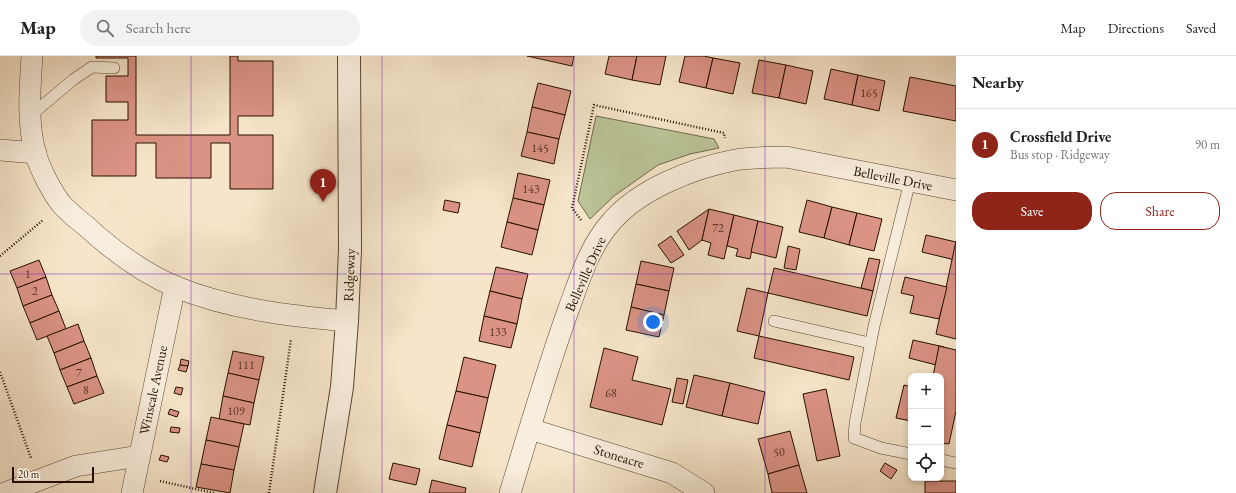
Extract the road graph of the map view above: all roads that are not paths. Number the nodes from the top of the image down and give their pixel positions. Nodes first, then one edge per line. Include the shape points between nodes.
1 (32, 56) edge
2 (349, 56) edge
3 (114, 68) dead end
4 (30, 116) junction
5 (0, 150) edge
6 (36, 154) junction
7 (910, 181) junction
8 (956, 190) edge
9 (175, 286) junction
10 (347, 322) junction
11 (774, 322) dead end
12 (870, 343) junction
13 (530, 429) junction
14 (908, 453) edge
15 (944, 461) edge
16 (956, 463) edge
17 (135, 475) edge
18 (5, 493) edge
19 (325, 493) edge
20 (510, 493) edge
21 (704, 493) edge

1 - 4 street
2 - 10 street, Ridgeway via 350,249
3 - 4 lane via 92,67
4 - 6 street
5 - 6 street
6 - 9 street via 46,180 63,206 124,257
7 - 8 street, Belleville Drive
7 - 12 lane
7 - 13 street, Belleville Drive via 786,157 760,157 709,166 654,189 630,204 612,221 598,240 578,282
9 - 10 street via 209,299 244,307
9 - 17 street, Winscale Avenue
10 - 19 street, Ridgeway via 342,387
11 - 12 lane
12 - 14 lane via 854,438 881,448
13 - 20 street, Belleville Drive
13 - 21 street, Stoneacre via 672,473
15 - 16 lane
17 - 18 street via 76,466

